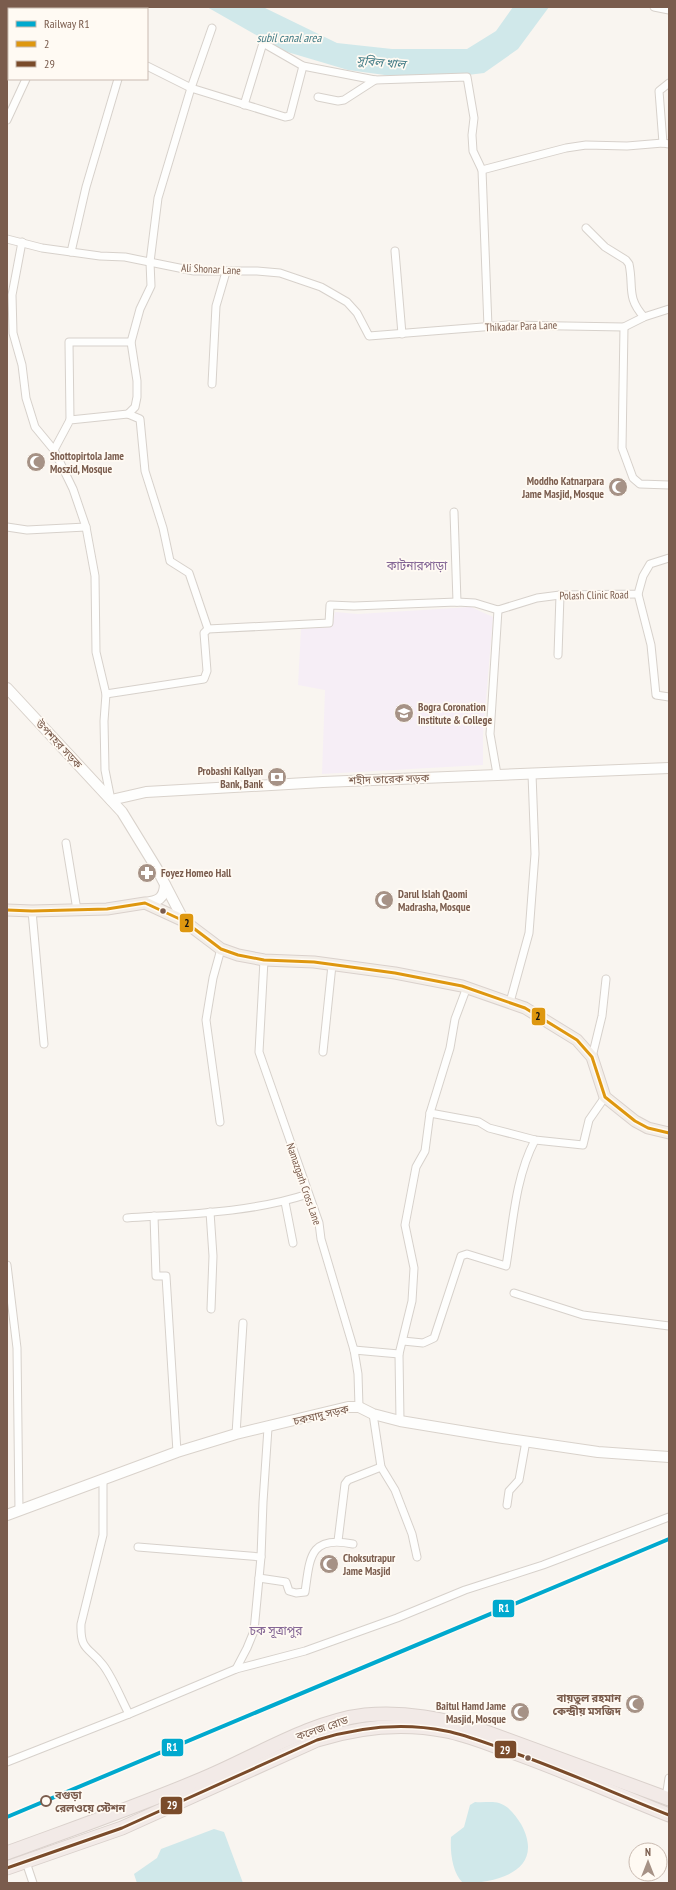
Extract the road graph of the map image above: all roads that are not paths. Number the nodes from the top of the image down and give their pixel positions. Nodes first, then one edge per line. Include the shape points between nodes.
1 (654, 7) edge
2 (669, 10) edge
3 (212, 28) dead end
4 (148, 66) edge
5 (304, 66) junction
6 (26, 80) edge
7 (118, 80) edge
8 (375, 80) junction
9 (669, 83) edge
10 (191, 88) junction
11 (318, 97) dead end
12 (244, 105) junction
13 (7, 120) edge
14 (666, 143) edge
15 (482, 170) junction
16 (586, 228) dead end
17 (7, 239) edge
18 (22, 242) junction
19 (395, 251) dead end
20 (71, 252) junction
21 (150, 262) junction
22 (226, 272) junction
23 (669, 309) edge
24 (644, 317) junction
25 (488, 327) junction
26 (624, 327) junction
27 (402, 334) junction
28 (369, 336) joint
29 (131, 342) junction
30 (212, 384) dead end
31 (128, 414) junction
32 (70, 420) junction
33 (54, 450) junction
34 (669, 485) edge
35 (454, 512) dead end
36 (7, 527) edge
37 (86, 527) junction
38 (669, 558) edge
39 (638, 594) junction
40 (560, 595) junction
41 (457, 602) junction
42 (498, 610) junction
43 (208, 629) junction
44 (558, 655) dead end
45 (7, 688) edge
46 (106, 694) junction
47 (669, 697) edge
48 (669, 768) edge
49 (496, 774) junction
50 (532, 774) junction
51 (111, 800) junction
52 (66, 843) dead end
53 (165, 884) junction
54 (145, 903) junction
55 (7, 910) edge
56 (77, 910) junction
57 (32, 911) junction
58 (184, 920) junction
59 (221, 949) junction
60 (264, 960) junction
61 (332, 965) junction
62 (606, 979) dead end
63 (467, 988) junction
64 (510, 1002) junction
65 (44, 1044) dead end
66 (323, 1052) dead end
67 (592, 1057) junction
68 (605, 1097) junction
69 (430, 1113) junction
70 (220, 1122) dead end
71 (669, 1133) edge
72 (534, 1140) junction
73 (308, 1194) junction
74 (285, 1202) junction
75 (210, 1212) junction
76 (154, 1216) junction
77 (127, 1218) dead end
78 (294, 1243) dead end
79 (7, 1265) edge
80 (514, 1293) dead end
81 (210, 1309) dead end
82 (243, 1323) dead end
83 (669, 1326) edge
84 (403, 1341) junction
85 (354, 1350) junction
86 (399, 1354) junction
87 (359, 1407) junction
88 (373, 1414) junction
89 (400, 1421) junction
90 (268, 1428) junction
91 (236, 1434) junction
92 (526, 1440) junction
93 (177, 1452) junction
94 (669, 1457) edge
95 (381, 1467) junction
96 (103, 1480) junction
97 (507, 1505) dead end
98 (19, 1512) junction
99 (7, 1515) edge
100 (669, 1517) edge
101 (338, 1541) junction
102 (353, 1544) dead end
103 (138, 1547) dead end
104 (261, 1557) junction
105 (417, 1557) dead end
106 (259, 1578) junction
107 (236, 1669) junction
108 (129, 1714) junction
109 (315, 1735) junction
110 (7, 1762) edge
111 (669, 1778) edge
112 (667, 1798) edge
113 (669, 1815) edge
114 (7, 1853) edge
115 (26, 1862) junction
116 (7, 1868) edge
117 (34, 1883) edge

1 - 2 street
3 - 10 street
4 - 10 street
5 - 8 street
5 - 12 street via 290,116 285,117
5 - 12 street via 263,43
6 - 13 street
7 - 20 street via 86,187
8 - 11 street via 344,100
8 - 15 street via 467,77 474,118 473,151
9 - 14 street via 659,90
10 - 12 street
10 - 21 street via 158,198
14 - 15 street via 627,146 586,145
15 - 25 street
16 - 24 street via 605,247 629,264 632,298 636,309
17 - 18 street, Ali Shonar Lane
18 - 20 street, Ali Shonar Lane
18 - 33 street via 12,295 13,333 22,365 26,398 35,427
19 - 27 street
20 - 21 street, Ali Shonar Lane
21 - 22 street, Ali Shonar Lane via 194,271
21 - 29 street via 152,286 140,309
22 - 28 street, Ali Shonar Lane via 280,273 321,288 347,302 357,313
22 - 30 street via 216,306
23 - 24 street, Thikadar Para Lane
24 - 26 street, Thikadar Para Lane
25 - 26 street, Thikadar Para Lane via 508,324
25 - 27 street, Thikadar Para Lane
26 - 34 street via 622,448 637,483
27 - 28 street, Thikadar Para Lane
29 - 31 street via 137,397 135,407
29 - 32 street via 69,342
31 - 32 street
31 - 43 street via 140,419 145,471 163,528 170,561 189,573
32 - 33 street
33 - 37 street via 73,488
35 - 41 street
36 - 37 street via 26,530
37 - 46 street via 95,576 96,652
38 - 39 street, Polash Clinic Road via 650,564 643,576
39 - 40 street, Polash Clinic Road
39 - 47 street via 651,645 656,695
40 - 42 street, Polash Clinic Road via 537,598
40 - 44 street
41 - 42 street via 475,603
41 - 43 street via 330,605 328,623
42 - 49 street via 490,734
43 - 46 street via 204,633 207,671 204,679
45 - 51 street, উপশহর সড়ক
46 - 51 street via 105,770
48 - 50 street, শহীদ তারেক সড়ক
49 - 50 street, শহীদ তারেক সড়ক
49 - 51 street, শহীদ তারেক সড়ক via 146,792
50 - 64 street via 536,854 529,933
51 - 53 street, উপশহর সড়ক via 122,812
52 - 56 street
53 - 54 street via 165,893 159,900
53 - 58 street, উপশহর সড়ক
54 - 56 main road
54 - 58 main road
55 - 57 main road
56 - 57 main road
57 - 65 street
58 - 59 main road
59 - 60 main road
59 - 70 street via 206,1020
60 - 61 main road
60 - 73 street, Namazgarh Cross Lane via 259,1052
61 - 63 main road via 395,973
61 - 66 street
62 - 67 street via 602,1016
63 - 64 main road
63 - 69 street via 455,1019 450,1048
64 - 67 main road via 525,1008 577,1040
67 - 68 main road
68 - 71 main road via 635,1121 648,1128
68 - 72 street via 589,1120 583,1145
69 - 72 street via 479,1122 489,1128
69 - 84 street via 425,1151 416,1167 405,1225 414,1268 412,1301
72 - 84 street via 520,1180 506,1266 467,1254 461,1256 434,1338 424,1343
73 - 74 street
73 - 85 street, Namazgarh Cross Lane via 319,1223 321,1239
74 - 75 street
74 - 78 street
75 - 76 street
75 - 81 street via 213,1256
76 - 77 street
76 - 93 street via 156,1276 166,1276
79 - 98 street via 17,1348
80 - 83 street via 583,1315
82 - 91 street
84 - 86 street
85 - 86 street
85 - 87 street, Namazgarh Cross Lane
86 - 89 street
87 - 88 street, চকযাদু সড়ক
87 - 90 street, চকযাদু সড়ক via 348,1407
88 - 89 street, চকযাদু সড়ক
88 - 95 street
89 - 92 street, চকযাদু সড়ক
90 - 91 street, চকযাদু সড়ক
90 - 104 street
91 - 93 street, চকযাদু সড়ক
92 - 94 street, চকযাদু সড়ক via 598,1452
92 - 97 street via 519,1480 510,1491
93 - 96 street, চকযাদু সড়ক
95 - 101 street via 348,1480 345,1484
95 - 105 street via 395,1490 412,1534
96 - 98 street, চকযাদু সড়ক
96 - 108 street via 103,1535 80,1624 80,1637 86,1649 103,1665
98 - 99 street, চকযাদু সড়ক
100 - 107 street via 305,1651
101 - 102 street
101 - 106 street via 314,1550 310,1557 305,1592 301,1594 289,1591 286,1582
103 - 104 street
104 - 106 street
106 - 107 street via 254,1631
107 - 108 street
108 - 110 street
109 - 112 highway, কলেজ রোড via 338,1720 372,1715 394,1714 451,1722 531,1747
109 - 113 highway, কলেজ রোড via 384,1726 445,1730 527,1758
109 - 114 highway, কলেজ রোড
109 - 115 highway, কলেজ রোড via 122,1828
111 - 112 street
115 - 116 highway, কলেজ রোড
115 - 117 street

